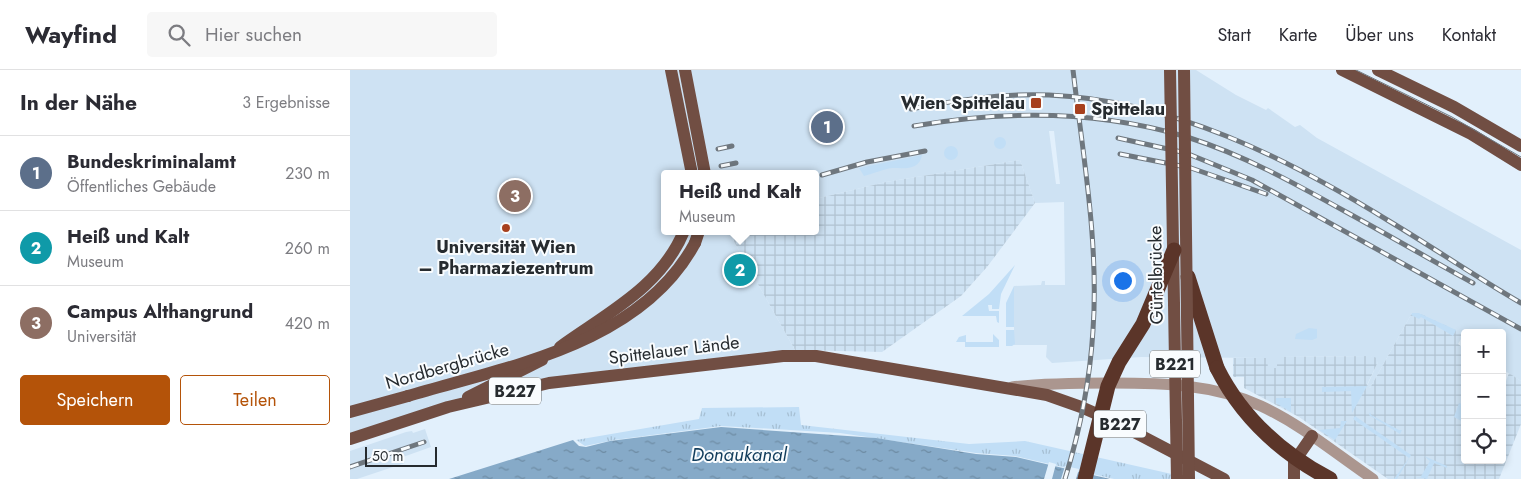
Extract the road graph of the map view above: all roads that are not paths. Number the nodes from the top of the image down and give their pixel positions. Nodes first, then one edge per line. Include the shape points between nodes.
1 (671, 70) edge
2 (685, 70) edge
3 (1170, 70) edge
4 (1184, 70) edge
5 (1342, 70) edge
6 (1378, 70) edge
7 (689, 126) junction
8 (1521, 146) edge
9 (694, 152) junction
10 (1521, 165) edge
11 (692, 170) edge
12 (703, 170) edge
13 (682, 235) edge
14 (697, 237) edge
15 (1174, 250) junction
16 (1186, 273) junction
17 (1008, 387) junction
18 (448, 407) junction
19 (350, 412) edge
20 (1312, 436) junction
21 (350, 439) edge
22 (1084, 479) edge
23 (1176, 479) edge
24 (1189, 479) edge
25 (1224, 479) edge
26 (1294, 479) edge
27 (1330, 479) edge
28 (1373, 479) edge

1 - 7 main road
2 - 7 main road
3 - 15 main road, Gürtelbrücke / B221, bridge
4 - 16 main road, Gürtelbrücke / B221, bridge
5 - 10 main road via 1471,134
6 - 8 main road via 1454,107
7 - 9 main road
9 - 11 main road
9 - 12 main road
13 - 18 main road, Nordbergbrücke via 663,267 630,299 545,358
14 - 19 main road, Nordbergbrücke, bridge via 679,270 658,292 602,331 540,356
15 - 22 highway, bridge via 1146,317 1108,386
15 - 23 main road, Gürtelbrücke / B221, bridge
16 - 24 main road, Gürtelbrücke / B221, bridge
16 - 27 highway, bridge via 1209,350 1239,406 1280,447
17 - 18 main road, Spittelauer Lände / B227 via 816,356 783,356 549,383
17 - 20 street via 1049,382 1153,383 1193,387 1259,405
17 - 25 main road, B227 via 1047,395 1081,407
18 - 21 main road, Spittelauer Lände / B227
20 - 26 main road via 1294,462
20 - 28 street

